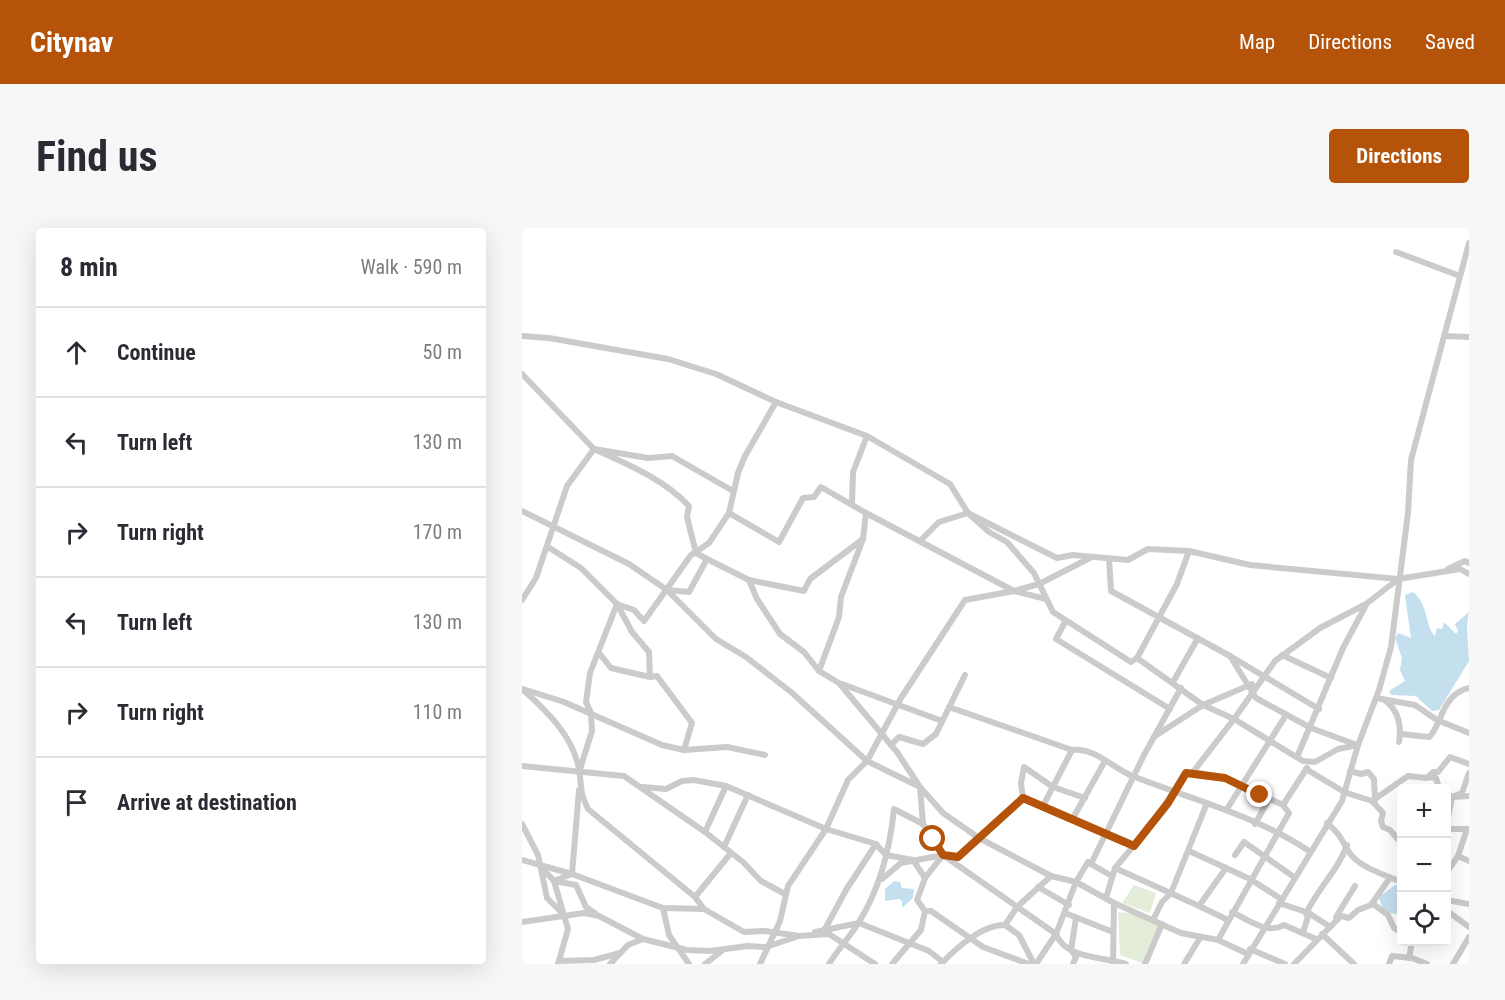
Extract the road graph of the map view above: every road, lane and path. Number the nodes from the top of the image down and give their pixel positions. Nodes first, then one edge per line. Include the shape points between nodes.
1 (1469, 243) edge
2 (1396, 252) dead end
3 (1460, 276) junction
4 (522, 336) edge
5 (1444, 336) junction
6 (1469, 337) edge
7 (522, 374) edge
8 (776, 402) junction
9 (867, 436) junction
10 (594, 449) junction
11 (733, 491) junction
12 (852, 503) junction
13 (522, 511) edge
14 (729, 513) junction
15 (866, 513) junction
16 (968, 513) junction
17 (555, 527) junction
18 (863, 539) junction
19 (920, 541) junction
20 (548, 548) junction
21 (1189, 551) junction
22 (696, 553) junction
23 (1469, 555) edge
24 (1090, 558) junction
25 (1109, 558) junction
26 (707, 559) junction
27 (1467, 562) edge
28 (1469, 574) edge
29 (1436, 575) junction
30 (1398, 579) junction
31 (749, 580) junction
32 (1039, 584) junction
33 (667, 590) junction
34 (1014, 591) junction
35 (1046, 598) junction
36 (522, 600) edge
37 (1366, 603) junction
38 (617, 604) junction
39 (1159, 618) junction
40 (1065, 622) junction
41 (1198, 638) junction
42 (600, 654) junction
43 (1282, 655) junction
44 (1230, 656) junction
45 (1137, 658) junction
46 (819, 671) junction
47 (965, 675) dead end
48 (1263, 675) junction
49 (650, 677) junction
50 (1331, 678) junction
51 (1173, 682) junction
52 (839, 683) junction
53 (1181, 688) junction
54 (1251, 688) junction
55 (1469, 688) edge
56 (522, 689) edge
57 (1376, 698) junction
58 (1384, 700) junction
59 (1203, 705) junction
60 (897, 706) junction
61 (949, 707) junction
62 (1170, 709) junction
63 (1319, 709) junction
64 (591, 713) junction
65 (1286, 715) junction
66 (1234, 719) junction
67 (1437, 720) junction
68 (942, 721) junction
69 (1311, 728) junction
70 (1469, 733) edge
71 (1401, 734) junction
72 (883, 735) junction
73 (1155, 736) junction
74 (1268, 741) junction
75 (1400, 742) dead end
76 (891, 745) junction
77 (1358, 745) junction
78 (684, 750) junction
79 (1072, 750) junction
80 (765, 755) dead end
81 (1297, 758) junction
82 (867, 761) junction
83 (1105, 761) junction
84 (1310, 761) junction
85 (1469, 764) edge
86 (522, 766) edge
87 (1306, 769) junction
88 (579, 770) junction
89 (1350, 771) junction
90 (1193, 772) junction
91 (1469, 773) edge
92 (1134, 776) junction
93 (1429, 777) junction
94 (1438, 784) edge
95 (1240, 785) junction
96 (726, 786) junction
97 (643, 787) junction
98 (920, 787) junction
99 (1053, 787) junction
100 (579, 790) junction
101 (1174, 792) junction
102 (1344, 792) junction
103 (748, 795) junction
104 (1469, 796) edge
105 (1452, 797) junction
106 (1023, 798) junction
107 (1085, 798) junction
108 (1269, 799) junction
109 (1373, 801) junction
110 (1207, 803) junction
111 (1283, 805) junction
112 (1451, 805) edge
113 (1043, 806) junction
114 (1227, 809) junction
115 (1072, 818) junction
116 (1327, 823) junction
117 (522, 824) edge
118 (922, 824) junction
119 (1255, 824) junction
120 (826, 829) junction
121 (1451, 829) edge
122 (1468, 829) edge
123 (705, 832) junction
124 (1107, 833) junction
125 (1279, 833) junction
126 (979, 838) junction
127 (1397, 839) edge
128 (876, 844) junction
129 (1347, 845) junction
130 (1134, 846) junction
131 (724, 847) junction
132 (1189, 851) junction
133 (1309, 852) junction
134 (730, 853) junction
135 (886, 855) junction
136 (943, 855) junction
137 (1235, 855) dead end
138 (1458, 856) junction
139 (1265, 857) junction
140 (522, 860) edge
141 (913, 860) junction
142 (1469, 861) edge
143 (1091, 864) junction
144 (539, 865) junction
145 (1451, 866) edge
146 (1114, 868) junction
147 (1226, 868) junction
148 (572, 874) junction
149 (1110, 875) junction
150 (1051, 876) junction
151 (1294, 877) junction
152 (925, 878) junction
153 (1250, 879) junction
154 (1389, 879) junction
155 (554, 881) junction
156 (879, 881) junction
157 (1397, 881) edge
158 (1076, 882) junction
159 (1355, 886) dead end
160 (1038, 887) junction
161 (1171, 893) junction
162 (785, 894) junction
163 (695, 897) junction
164 (1106, 898) junction
165 (1280, 901) junction
166 (1451, 901) edge
167 (1114, 903) junction
168 (1372, 903) junction
169 (1469, 904) edge
170 (1069, 905) junction
171 (1199, 906) junction
172 (1017, 907) junction
173 (663, 908) junction
174 (704, 909) junction
175 (925, 911) junction
176 (1232, 912) junction
177 (1065, 913) junction
178 (1306, 914) junction
179 (1451, 914) edge
180 (565, 915) junction
181 (599, 915) junction
182 (1076, 918) junction
183 (1153, 920) junction
184 (1228, 920) junction
185 (522, 922) edge
186 (859, 923) junction
187 (1162, 924) junction
188 (1005, 925) junction
189 (1330, 927) junction
190 (1469, 927) edge
191 (1263, 928) junction
192 (825, 929) junction
193 (1397, 930) edge
194 (773, 932) junction
195 (1113, 932) junction
196 (1303, 932) junction
197 (1056, 934) junction
198 (799, 936) junction
199 (1319, 937) junction
200 (1469, 937) edge
201 (1200, 938) junction
202 (643, 939) junction
203 (970, 939) junction
204 (1218, 940) junction
205 (843, 942) junction
206 (912, 943) junction
207 (766, 947) junction
208 (676, 948) junction
209 (723, 950) junction
210 (1071, 950) junction
211 (620, 952) junction
212 (1249, 952) junction
213 (1412, 960) edge
214 (1114, 962) edge
215 (559, 963) edge
216 (942, 963) edge
217 (1187, 963) edge
218 (610, 964) edge
219 (689, 964) edge
220 (705, 964) edge
221 (760, 964) edge
222 (829, 964) edge
223 (875, 964) edge
224 (892, 964) edge
225 (1029, 964) edge
226 (1035, 964) edge
227 (1073, 964) edge
228 (1126, 964) edge
229 (1145, 964) edge
230 (1243, 964) edge
231 (1285, 964) edge
232 (1294, 964) edge
233 (1354, 964) edge
234 (1389, 964) edge
235 (1427, 964) edge
236 (1453, 964) edge

1 - 3 street
2 - 3 street
3 - 5 street
4 - 8 street via 668,359 716,374
5 - 6 street
5 - 30 street via 1411,460
7 - 10 street
8 - 9 street
8 - 11 street via 745,456
9 - 12 street via 854,471
9 - 16 street via 950,484
10 - 11 street via 648,458 672,456
10 - 17 street via 567,486
10 - 22 street via 646,472 689,506 687,518
11 - 14 street via 735,497
12 - 14 street via 821,486 814,497 803,498 779,542
12 - 15 street
13 - 17 street
14 - 22 street via 718,532
15 - 18 street
15 - 19 street
16 - 19 street via 939,522
16 - 24 street via 1057,558
16 - 32 street via 1007,542
17 - 20 street
17 - 33 street via 629,564
18 - 31 street via 810,579 804,591
18 - 46 street
19 - 34 street
20 - 36 street
20 - 38 street via 581,568
21 - 25 street via 1148,549 1128,560
21 - 30 street via 1250,565
21 - 39 street
22 - 26 street
22 - 33 street
23 - 27 street
24 - 25 street
24 - 32 street
25 - 39 street via 1111,591
26 - 31 street
26 - 33 street via 689,592
27 - 29 street
28 - 29 street via 1460,569
29 - 30 street
30 - 37 street
30 - 57 street via 1391,647
31 - 46 street via 780,634 804,652
32 - 34 street
32 - 35 street
33 - 38 street via 644,621 634,610
33 - 82 street via 716,639 791,692
34 - 35 street
34 - 60 street via 964,600
35 - 40 street via 1053,612
37 - 43 street
37 - 50 street
38 - 42 street
38 - 49 street via 632,632 649,652
39 - 41 street
39 - 45 street
40 - 45 street via 1131,662
40 - 62 street via 1056,639
41 - 44 street
41 - 51 street
42 - 49 street via 611,668
42 - 64 street via 588,683 586,702
43 - 48 street
43 - 50 street
44 - 48 street
44 - 54 street
45 - 51 street
46 - 52 street
47 - 61 street
48 - 54 street
48 - 63 street
49 - 78 street via 657,676 692,723
50 - 63 street
51 - 53 street
52 - 60 street
52 - 72 street
53 - 59 street
53 - 62 street
54 - 59 street
54 - 65 street via 1256,698
54 - 66 street
55 - 67 street via 1459,692
56 - 64 street
56 - 88 street via 543,707 567,737
57 - 58 street
57 - 77 street
58 - 67 street via 1415,705
58 - 71 street via 1396,711
59 - 66 street
59 - 73 street
60 - 68 street
60 - 72 street
61 - 68 street
61 - 79 street
62 - 73 street
63 - 69 street
64 - 78 street via 654,742
64 - 88 street via 592,730
65 - 69 street
65 - 74 street
66 - 74 street
66 - 90 street
67 - 70 street
67 - 71 street via 1429,737
68 - 76 street via 936,734 923,744 899,737
69 - 77 street
69 - 81 street
71 - 75 street
72 - 76 street
72 - 82 street
73 - 92 street
74 - 81 street
74 - 95 street
76 - 98 street
77 - 84 street
77 - 89 street
78 - 80 street via 727,747
79 - 83 street via 1082,749
79 - 99 street
81 - 84 street
82 - 98 street
82 - 120 street via 848,780
83 - 92 street
83 - 107 street
84 - 87 street
85 - 93 street via 1450,757
86 - 88 street
87 - 102 street
87 - 111 street
88 - 97 street via 624,776
88 - 100 street
89 - 102 street
89 - 109 street via 1368,772 1374,779
90 - 95 street
90 - 101 street via 1186,773
91 - 105 street via 1462,793
92 - 101 street
92 - 124 street
93 - 94 street via 1436,778
93 - 109 street via 1408,776
95 - 108 street
95 - 114 street
96 - 97 street via 694,780 666,789
96 - 103 street
96 - 123 street
97 - 123 street
98 - 118 street
98 - 126 street via 943,813
99 - 106 street via 1024,767
99 - 107 street
99 - 113 street
100 - 148 street
100 - 163 street via 588,810
101 - 110 street
101 - 130 street
102 - 109 street
102 - 116 street
103 - 120 street
103 - 131 street
104 - 105 street
105 - 112 street
106 - 113 street
106 - 126 street
107 - 115 street
108 - 111 street
108 - 119 street
109 - 127 street via 1383,813 1383,827
110 - 114 street
110 - 132 street
111 - 125 street via 1289,813
113 - 115 street
114 - 119 street
115 - 124 street
116 - 129 street
116 - 133 street
117 - 144 street
118 - 135 street via 894,810
118 - 136 street
119 - 125 street
120 - 128 street
120 - 162 street
121 - 122 street
122 - 138 street
123 - 131 street
124 - 130 street
124 - 143 street
125 - 133 street
125 - 139 street
126 - 136 street via 958,857
126 - 150 street
128 - 135 street
128 - 192 street
129 - 154 street via 1349,853
129 - 178 street
130 - 146 street
131 - 134 street
132 - 147 street
132 - 161 street
133 - 151 street
134 - 162 street via 761,881
134 - 163 street
135 - 141 street
135 - 156 street
136 - 141 street
136 - 152 street
136 - 172 street
137 - 139 street via 1244,842
138 - 142 street
138 - 145 street
139 - 151 street
139 - 153 street
140 - 144 street
141 - 152 street
141 - 156 street via 890,869
143 - 149 street
143 - 158 street via 1088,861
144 - 148 street
144 - 155 street
144 - 180 street via 547,898
146 - 149 street
146 - 161 street
147 - 153 street
147 - 171 street
148 - 155 street
148 - 173 street
149 - 164 street
150 - 158 street
150 - 160 street
151 - 165 street
152 - 175 street via 917,900
153 - 165 street
153 - 176 street
154 - 157 street
154 - 168 street
155 - 180 street
155 - 181 street via 576,885 586,907
156 - 186 street
158 - 164 street
158 - 170 street
159 - 189 street
160 - 170 street
160 - 172 street
161 - 171 street
161 - 183 street
162 - 194 street via 785,905
163 - 174 street
164 - 167 street
165 - 178 street
165 - 191 street
166 - 169 street
167 - 183 street
167 - 195 street
168 - 189 street via 1349,918 1341,916
168 - 193 street via 1388,915
170 - 177 street
171 - 184 street
172 - 188 street
172 - 197 street
173 - 174 street
173 - 208 street
174 - 194 street via 744,932
175 - 203 street via 931,911
175 - 206 street via 924,923
176 - 184 street
176 - 191 street
177 - 182 street
177 - 197 street
178 - 189 street
178 - 196 street
179 - 190 street
180 - 181 street
180 - 185 street
180 - 215 street via 568,929
181 - 202 street
182 - 195 street
182 - 210 street
183 - 187 street
184 - 204 street
186 - 192 street
186 - 205 street
186 - 206 street
187 - 201 street
187 - 229 street
188 - 203 street via 996,924
188 - 226 street via 1019,935
189 - 199 street
191 - 196 street via 1284,925
191 - 212 street
192 - 198 street
194 - 198 street
194 - 207 street
195 - 214 street
196 - 199 street
197 - 210 street
197 - 226 street
198 - 205 street via 829,934
198 - 207 street
199 - 232 street
199 - 233 street
200 - 236 street
201 - 204 street
201 - 217 street
202 - 208 street
202 - 211 street
203 - 216 street
203 - 225 street
204 - 212 street
205 - 222 street
205 - 223 street
206 - 216 street
206 - 224 street
207 - 209 street
207 - 221 street
208 - 209 street
208 - 219 street
209 - 220 street
210 - 214 street
210 - 227 street via 1076,957
211 - 215 street via 594,960
211 - 218 street
212 - 230 street
212 - 231 street
213 - 234 street via 1392,956
213 - 235 street
214 - 228 street

